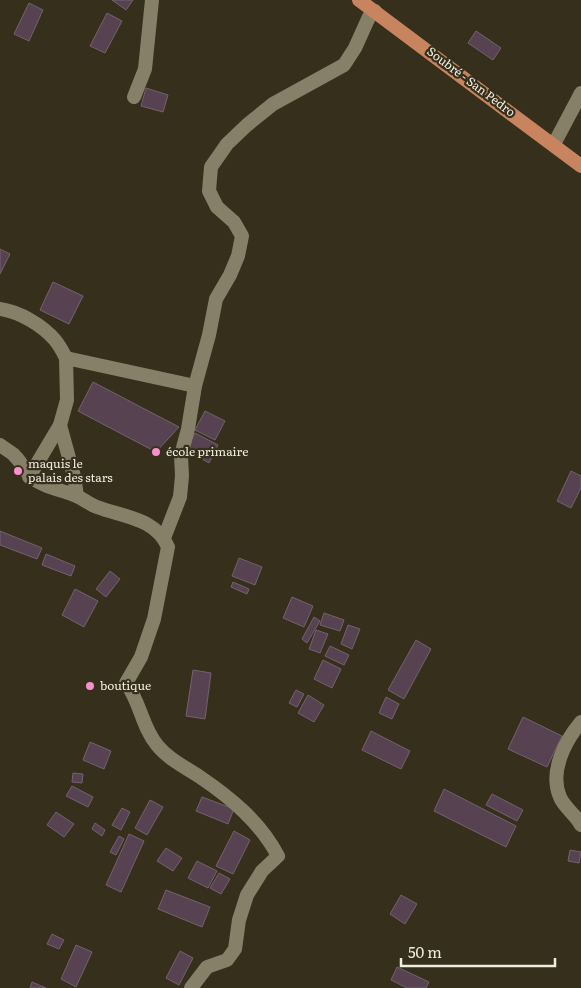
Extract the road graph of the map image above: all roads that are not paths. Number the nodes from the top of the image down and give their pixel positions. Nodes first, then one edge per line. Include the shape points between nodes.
1 (152, 0) edge
2 (359, 0) edge
3 (375, 11) junction
4 (581, 94) edge
5 (134, 97) dead end
6 (554, 144) junction
7 (581, 166) edge
8 (0, 309) edge
9 (66, 358) junction
10 (195, 386) junction
11 (60, 424) junction
12 (0, 445) edge
13 (29, 477) junction
14 (77, 496) junction
15 (164, 538) junction
16 (581, 722) edge
17 (581, 825) edge
18 (191, 988) edge

1 - 5 street via 145,68
2 - 3 main road, Soubré - San Pedro
3 - 6 main road, Soubré - San Pedro
3 - 10 street via 344,65 273,104 227,144 211,167 210,191 217,208 234,222 242,236 238,256 216,298
4 - 6 street
6 - 7 main road, Soubré - San Pedro
8 - 9 street via 35,324 55,340
9 - 10 street
9 - 11 street via 67,400
10 - 15 street via 181,455 180,497
11 - 13 street
11 - 14 street
12 - 13 street via 14,455
13 - 14 street
14 - 15 street via 96,507 124,514 154,527
15 - 18 street via 168,547 154,619 141,657 126,683 156,744 173,760 241,808 256,822 278,856 262,871 247,895 234,949 227,960 207,967
16 - 17 street via 557,764 557,781 560,798

